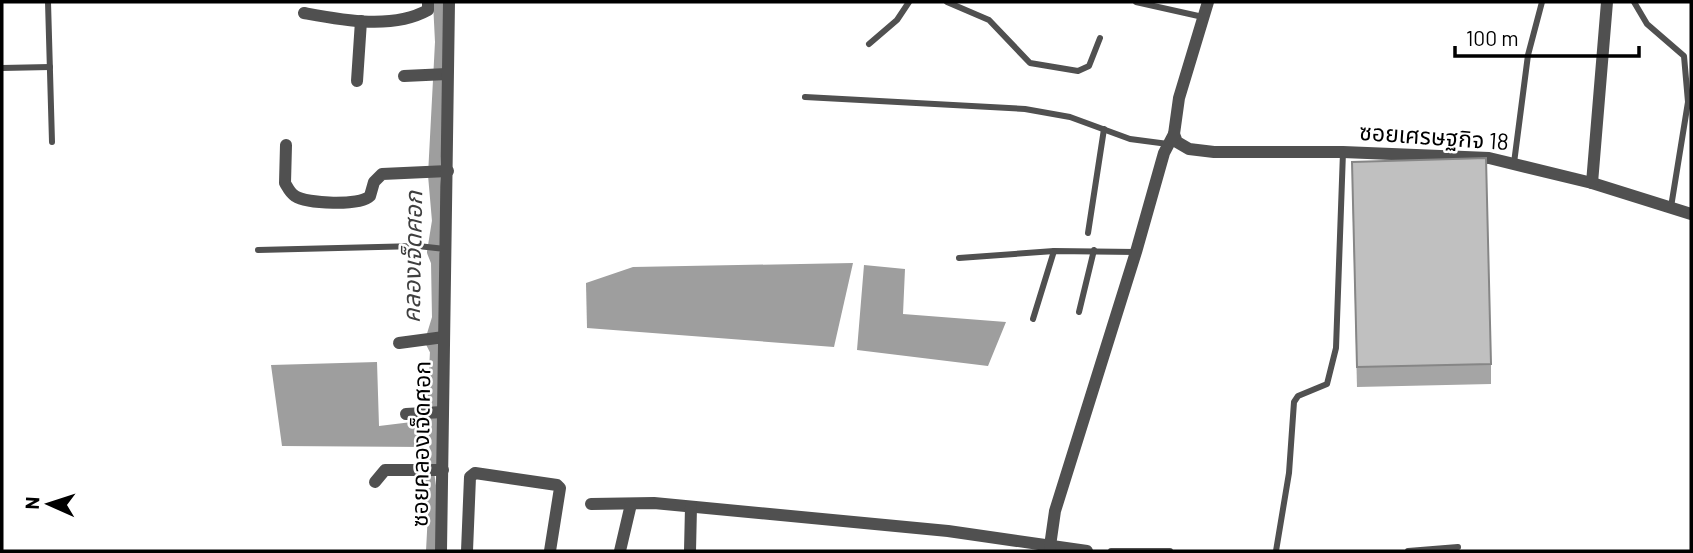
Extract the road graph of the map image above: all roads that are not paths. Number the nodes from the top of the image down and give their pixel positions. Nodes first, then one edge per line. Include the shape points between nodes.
1 (48, 2) edge
2 (428, 2) edge
3 (449, 2) edge
4 (897, 2) edge
5 (947, 2) edge
6 (1136, 2) edge
7 (1208, 2) edge
8 (1542, 2) edge
9 (1606, 2) edge
10 (1634, 2) edge
11 (907, 5) edge
12 (304, 13) dead end
13 (1203, 17) junction
14 (361, 21) junction
15 (1100, 38) dead end
16 (869, 44) dead end
17 (50, 67) junction
18 (2, 68) edge
19 (447, 74) junction
20 (404, 76) dead end
21 (357, 81) dead end
22 (805, 97) dead end
23 (1104, 129) junction
24 (1171, 139) junction
25 (52, 142) dead end
26 (286, 145) dead end
27 (1343, 152) junction
28 (1514, 163) junction
29 (444, 171) junction
30 (1592, 183) junction
31 (1671, 207) junction
32 (1691, 214) edge
33 (1088, 233) dead end
34 (442, 249) junction
35 (258, 250) dead end
36 (1094, 250) junction
37 (1054, 251) junction
38 (1136, 252) junction
39 (959, 258) dead end
40 (1079, 312) dead end
41 (1033, 319) dead end
42 (441, 339) junction
43 (399, 343) dead end
44 (435, 412) junction
45 (406, 414) dead end
46 (439, 470) junction
47 (375, 482) dead end
48 (631, 504) junction
49 (590, 505) dead end
50 (691, 507) junction
51 (1050, 546) junction
52 (1023, 547) edge
53 (1458, 547) dead end
54 (441, 551) edge
55 (467, 551) edge
56 (550, 551) edge
57 (620, 551) edge
58 (690, 551) edge
59 (1087, 551) edge
60 (1111, 551) edge
61 (1170, 551) edge
62 (1276, 551) edge
63 (1408, 551) edge

1 - 17 lane
2 - 14 street via 428,10 420,15
3 - 19 street, ซอยคลองเจ็ดศอก
4 - 11 lane
5 - 15 lane via 989,20 1030,63 1077,71 1089,66
6 - 13 lane
7 - 13 street
8 - 28 lane via 1528,55
9 - 30 street
10 - 31 lane via 1647,24 1685,56 1688,102
11 - 16 lane
12 - 14 street
13 - 24 street
14 - 21 street
17 - 18 lane
17 - 25 lane
19 - 20 street
19 - 29 street, ซอยคลองเจ็ดศอก
22 - 23 lane via 1025,108
23 - 24 lane via 1130,139
23 - 33 lane
24 - 27 street, ซอยเศรษฐกิจ 18 via 1189,149 1213,152
24 - 38 street
26 - 29 street via 285,183 296,197 306,200 358,202 370,196 374,181 382,174
27 - 28 street, ซอยเศรษฐกิจ 18
27 - 62 lane via 1336,348 1327,384 1294,402 1289,473
28 - 30 street, ซอยเศรษฐกิจ 18
29 - 34 street, ซอยคลองเจ็ดศอก
30 - 31 street, ซอยเศรษฐกิจ 18
31 - 32 street, ซอยเศรษฐกิจ 18
34 - 35 lane
34 - 42 street, ซอยคลองเจ็ดศอก
36 - 37 lane
36 - 38 lane
36 - 40 lane
37 - 39 lane
37 - 41 lane
38 - 51 street via 1055,510
42 - 43 street
42 - 44 street, ซอยคลองเจ็ดศอก
44 - 45 street
44 - 46 street, ซอยคลองเจ็ดศอก
46 - 47 street via 385,470
46 - 54 street, ซอยคลองเจ็ดศอก
48 - 49 street
48 - 50 street
48 - 57 street
50 - 52 street via 948,531
50 - 58 street
51 - 52 street
51 - 59 street
53 - 63 lane
55 - 56 street via 470,477 475,473 560,488
60 - 61 lane

